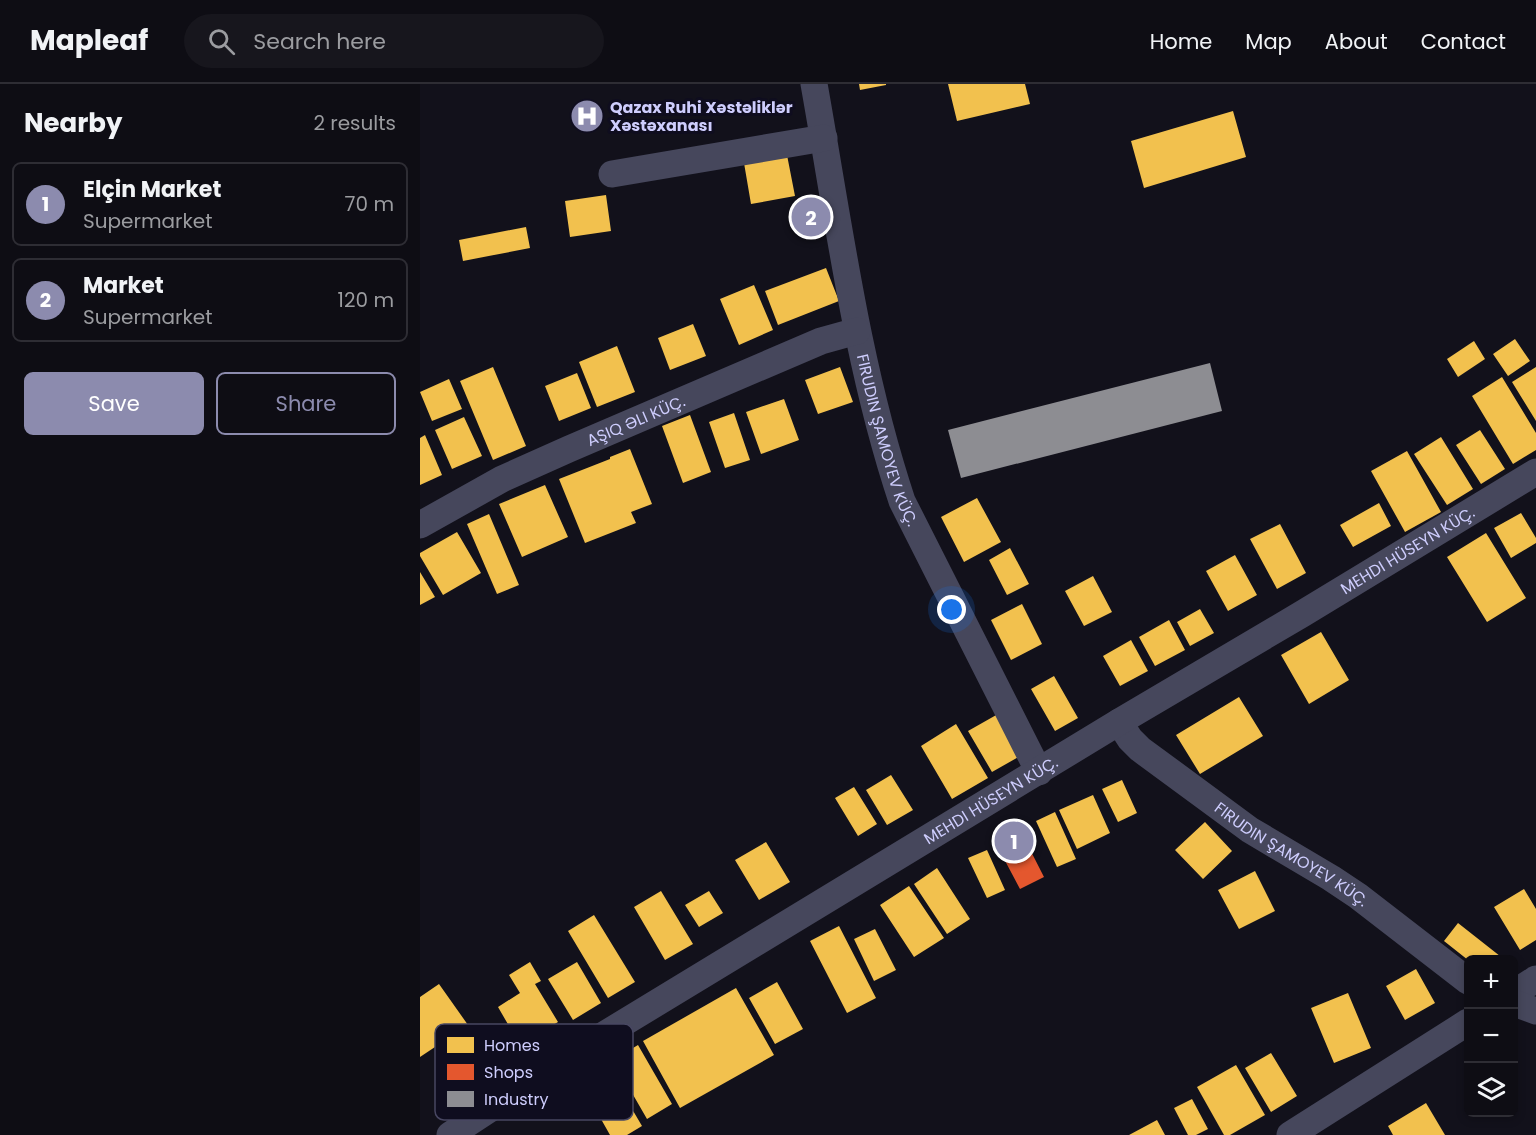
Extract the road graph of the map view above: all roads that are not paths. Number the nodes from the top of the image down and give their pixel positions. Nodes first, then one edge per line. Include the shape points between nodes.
1 (814, 84) edge
2 (824, 138) junction
3 (612, 174) dead end
4 (857, 331) junction
5 (1536, 472) edge
6 (420, 525) edge
7 (1119, 722) junction
8 (1039, 772) junction
9 (1464, 978) edge
10 (1536, 979) edge
11 (1518, 990) edge
12 (1518, 1004) edge
13 (1536, 1011) edge
14 (622, 1024) edge
15 (1464, 1025) edge
16 (473, 1120) edge
17 (450, 1135) edge
18 (1290, 1135) edge

1 - 2 street, FIRUDIN ŞAMOYEV KÜÇ.
2 - 3 street
2 - 4 street, FIRUDIN ŞAMOYEV KÜÇ.
4 - 6 street via 810,345 569,449
4 - 8 street, FIRUDIN ŞAMOYEV KÜÇ. via 902,501
5 - 7 street, MEHDI HÜSEYN KÜÇ.
7 - 8 street, MEHDI HÜSEYN KÜÇ.
7 - 9 street, FIRUDIN ŞAMOYEV KÜÇ. via 1140,749 1210,801 1358,896
8 - 14 street, MEHDI HÜSEYN KÜÇ.
10 - 11 street
12 - 13 street
15 - 18 street
16 - 17 street, MEHDI HÜSEYN KÜÇ.

